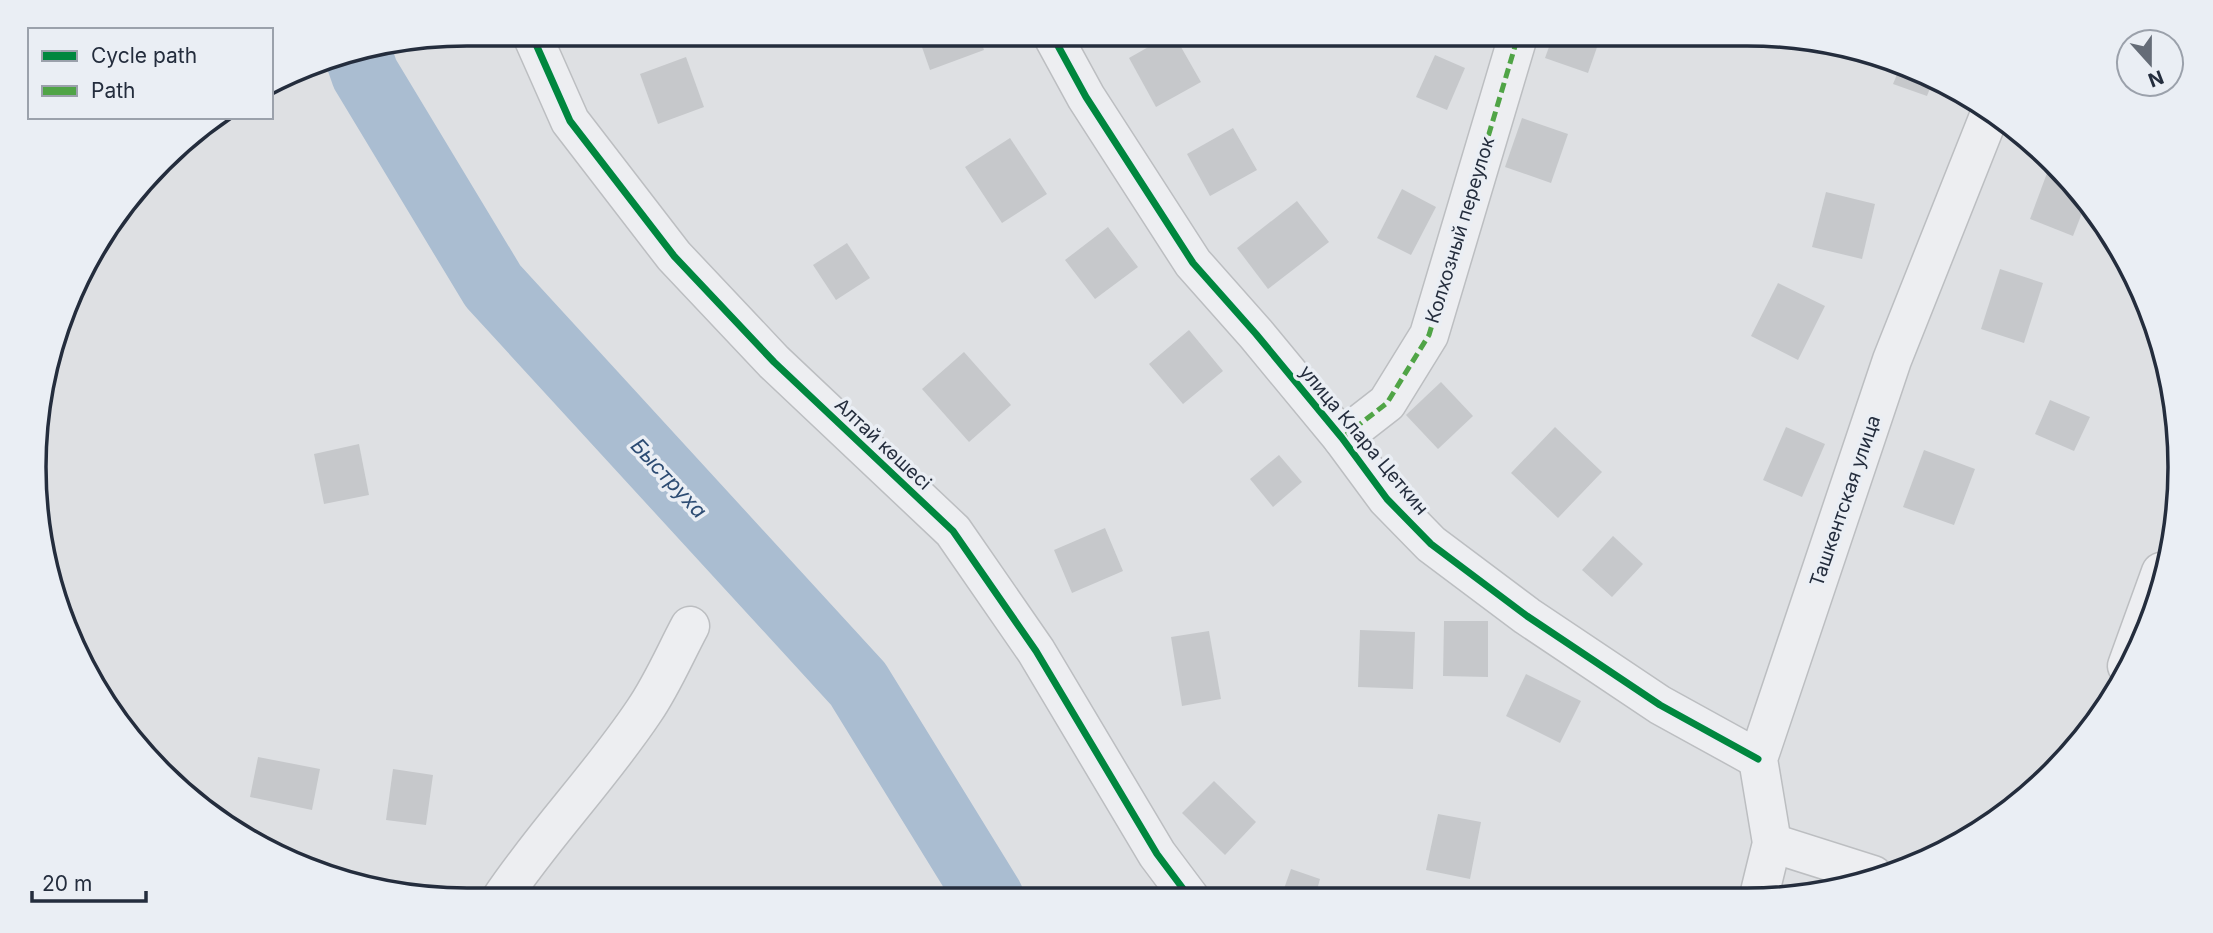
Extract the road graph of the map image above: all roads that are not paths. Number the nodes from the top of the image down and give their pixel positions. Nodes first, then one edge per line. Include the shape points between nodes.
1 (537, 46) edge
2 (1058, 46) edge
3 (1515, 46) edge
4 (1987, 121) edge
5 (1342, 438) junction
6 (690, 626) dead end
7 (1758, 759) junction
8 (1772, 844) junction
9 (1861, 871) edge
10 (1761, 887) edge
11 (508, 888) edge
12 (1182, 888) edge

1 - 12 street, Алтай көшесі via 570,121 674,256 774,362 953,531 1036,652 1157,854
2 - 5 street, улица Клара Цеткин via 1193,263
3 - 5 street, Колхозный переулок via 1429,335 1387,403
4 - 7 street, Ташкентская улица via 1892,360
5 - 7 street, улица Клара Цеткин via 1387,499 1431,544 1527,616 1660,705
6 - 11 street via 645,709
7 - 8 street, Ташкентская улица
8 - 9 street
8 - 10 street, Ташкентская улица

